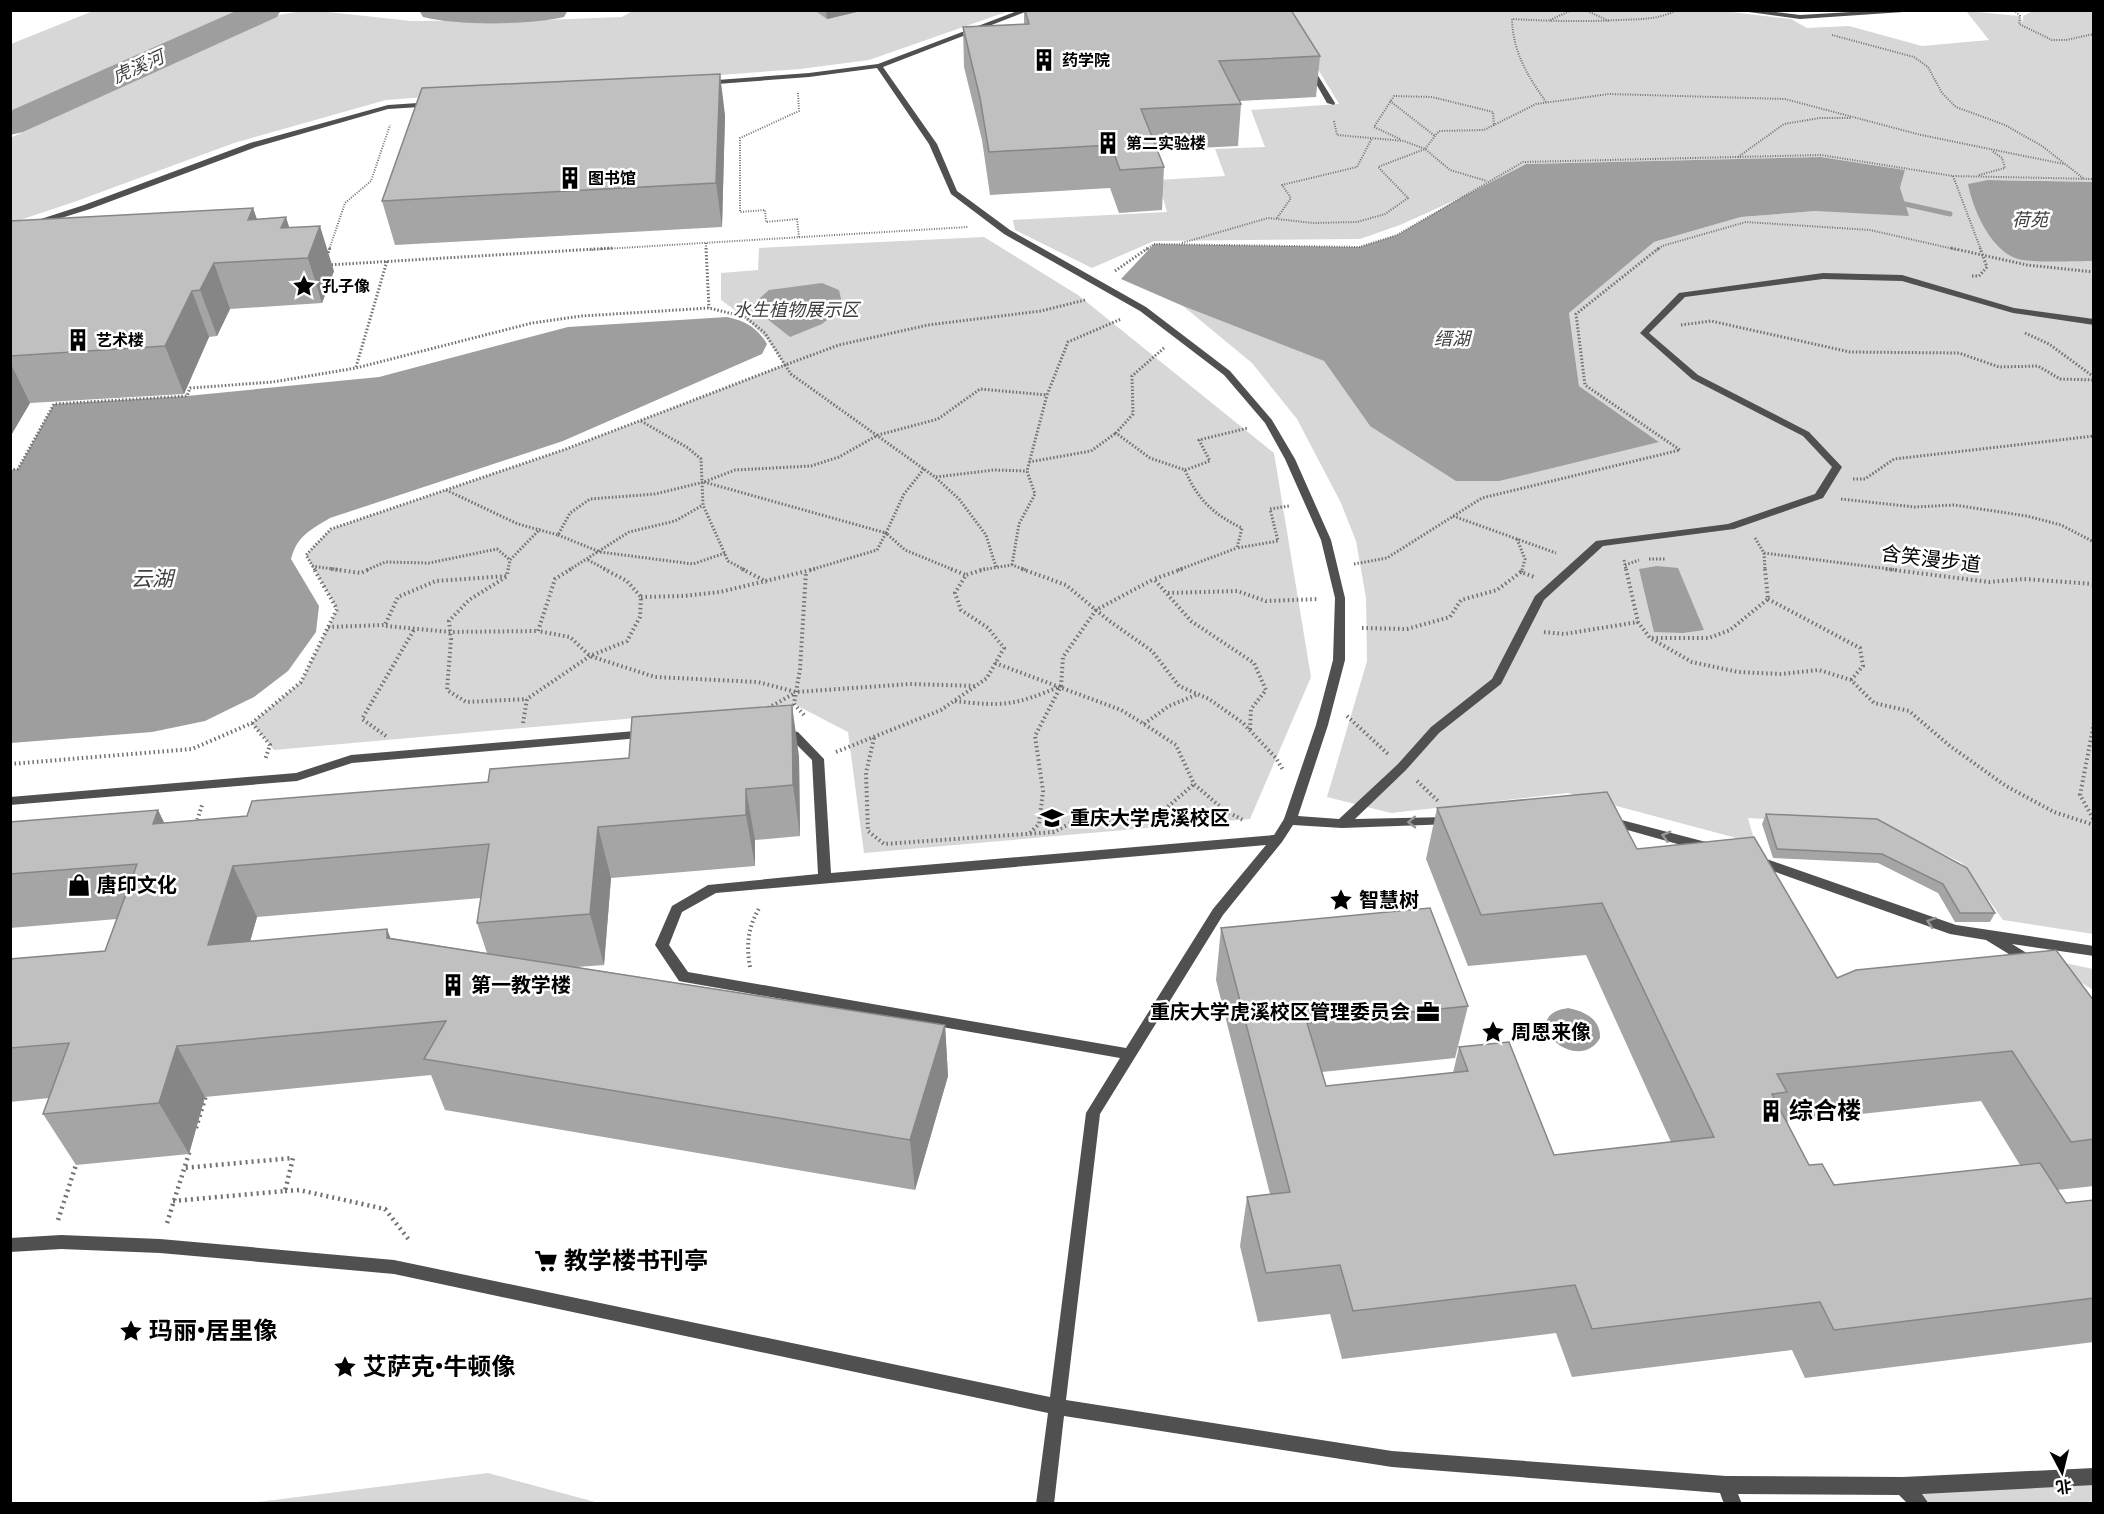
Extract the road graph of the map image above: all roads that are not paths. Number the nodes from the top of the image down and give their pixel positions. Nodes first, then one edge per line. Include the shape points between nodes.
1 (1027, 10) edge
2 (1737, 10) edge
3 (1930, 10) edge
4 (1307, 62) edge
5 (879, 66) junction
6 (693, 83) edge
7 (441, 103) edge
8 (1331, 103) road end
9 (10, 232) edge
10 (2094, 322) edge
11 (773, 730) edge
12 (663, 733) edge
13 (10, 801) edge
14 (1290, 819) junction
15 (1602, 819) edge
16 (1459, 821) edge
17 (1342, 824) junction
18 (1278, 839) junction
19 (1724, 852) edge
20 (1746, 858) edge
21 (825, 878) junction
22 (1988, 935) junction
23 (2094, 951) edge
24 (2046, 972) edge
25 (1130, 1054) junction
26 (10, 1245) edge
27 (1057, 1407) junction
28 (2094, 1476) edge
29 (1726, 1485) junction
30 (1903, 1486) junction
31 (1045, 1503) edge
32 (1733, 1503) edge
33 (1920, 1503) edge

1 - 5 lane
2 - 3 lane via 1794,17
4 - 8 lane
5 - 6 lane
5 - 14 lane via 933,144 954,192 999,226 1143,309 1227,373 1269,422 1326,540 1340,598 1339,660
7 - 9 lane via 396,106 253,145
10 - 17 lane via 2013,310 1902,278 1823,276 1682,295 1644,333 1695,378 1806,434 1837,467 1819,496 1730,528 1600,543 1539,598 1497,681 1435,730
11 - 21 lane via 794,735 818,759
12 - 13 lane via 351,759 297,777
14 - 17 lane
14 - 18 lane
19 -> 15 lane
16 -> 17 lane
18 - 21 lane
18 - 25 lane via 1218,912
22 -> 20 lane via 1955,930
21 - 25 lane via 713,888 677,909 662,945 684,977
22 - 23 lane
22 - 24 lane
25 - 27 lane via 1093,1113
26 - 27 lane via 160,1246 394,1268
27 - 29 lane via 1392,1459
27 - 31 lane
28 - 30 lane
29 - 30 lane
29 - 32 lane
30 - 33 lane

